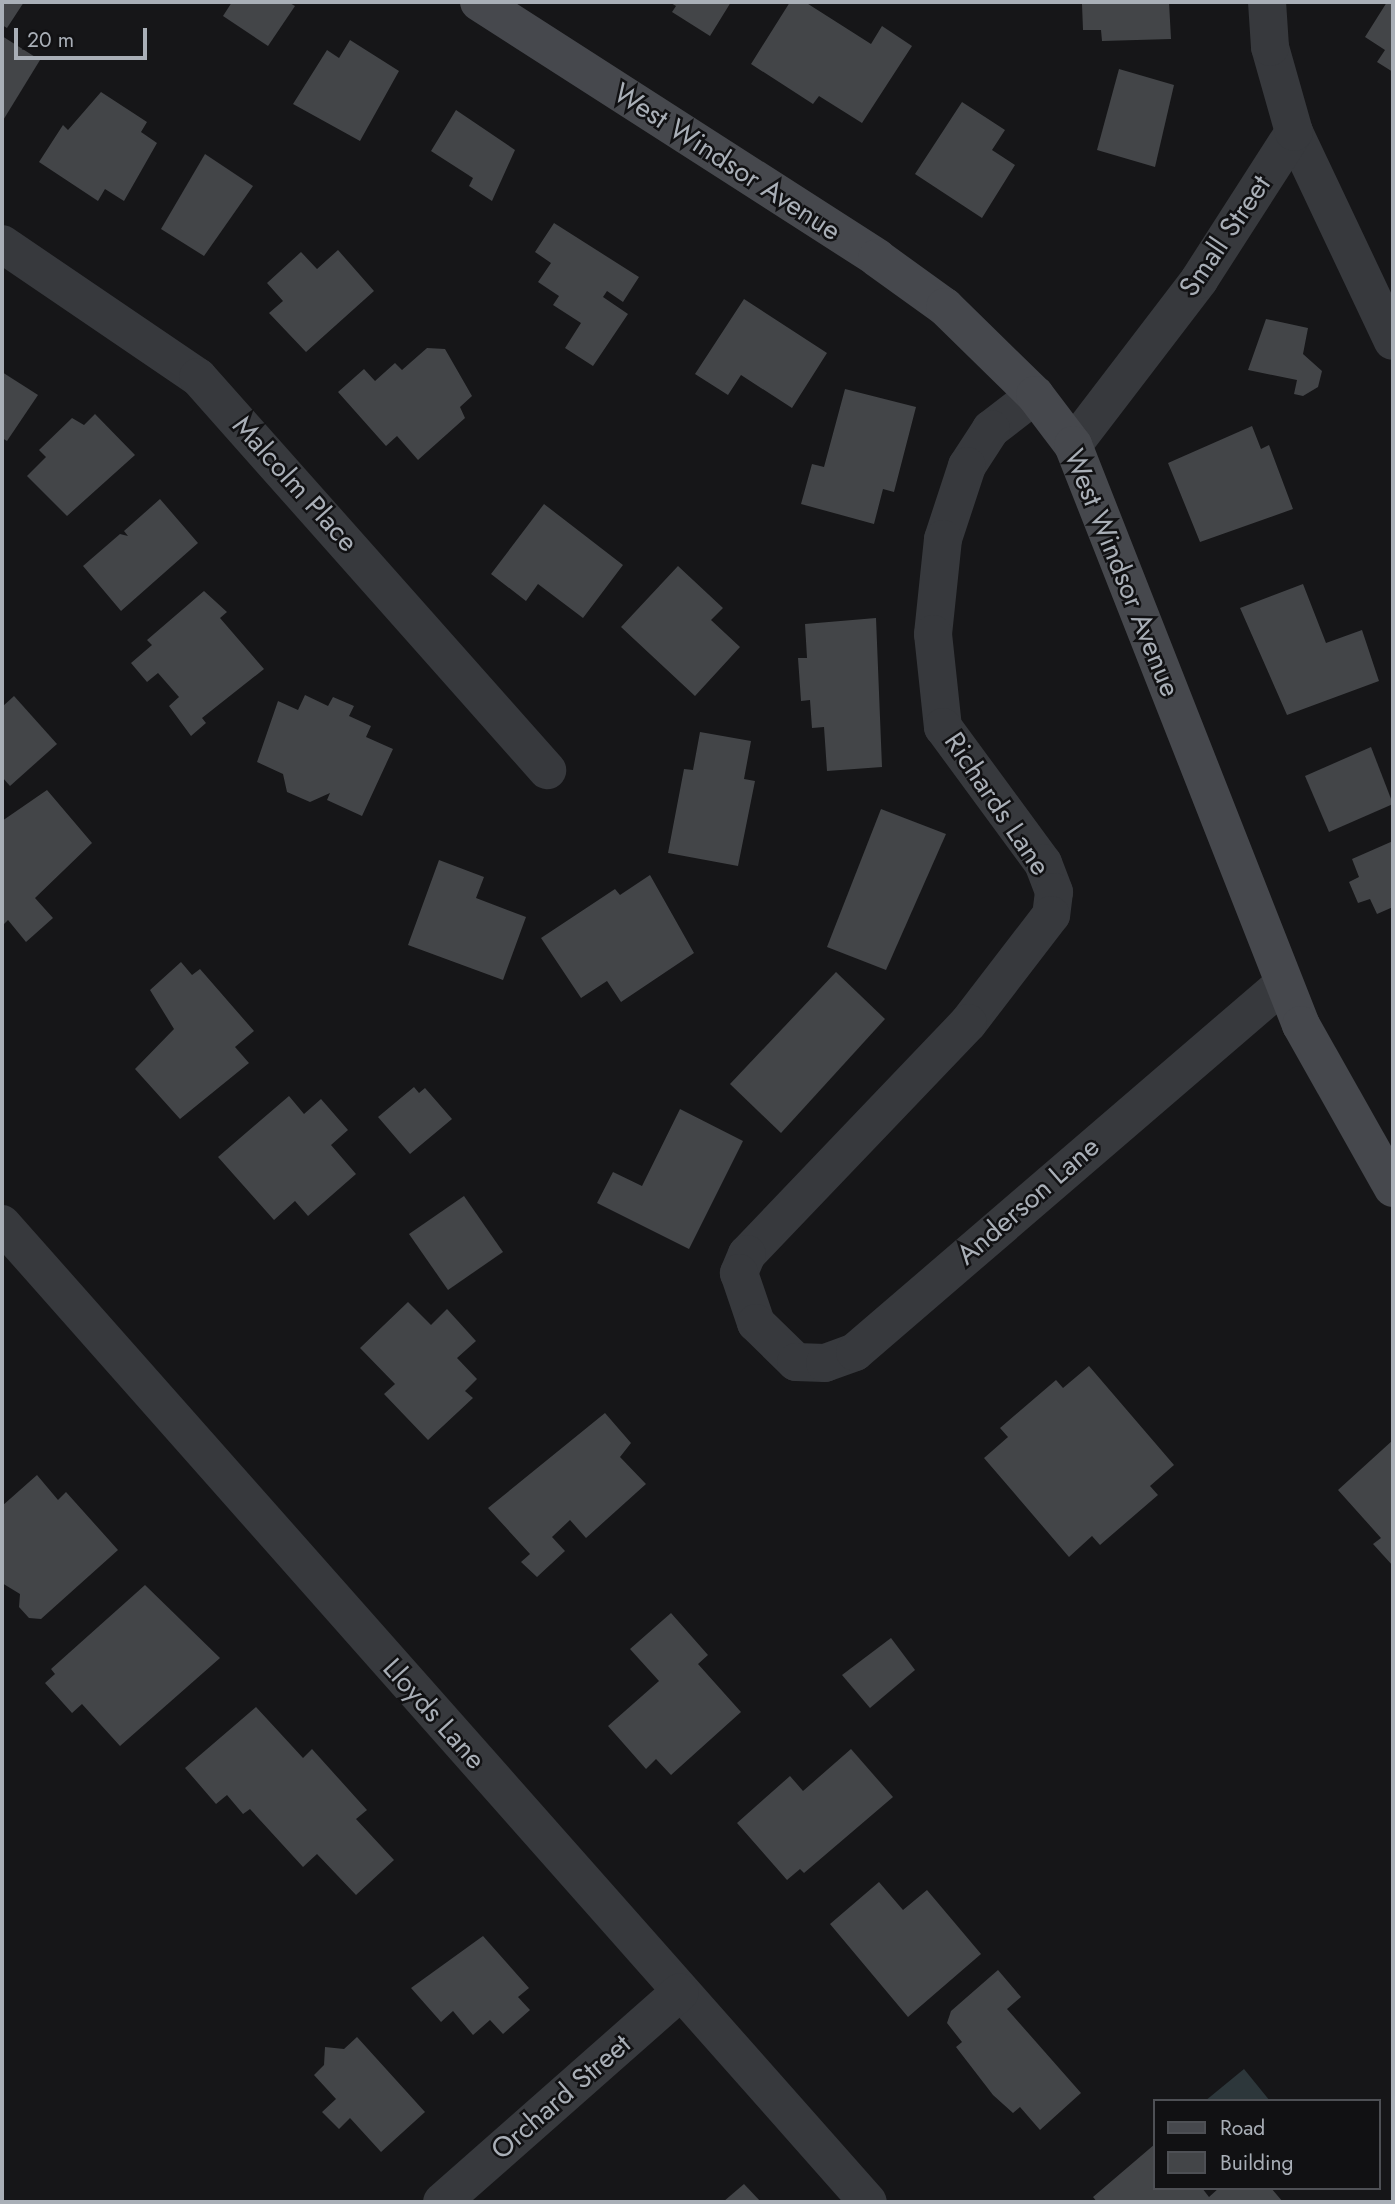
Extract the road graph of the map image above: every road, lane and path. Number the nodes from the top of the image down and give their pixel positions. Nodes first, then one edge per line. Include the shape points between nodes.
1 (478, 2) edge
2 (1267, 2) edge
3 (1294, 132) junction
4 (2, 244) edge
5 (1393, 341) edge
6 (1035, 395) junction
7 (1073, 445) junction
8 (547, 770) dead end
9 (1283, 984) junction
10 (1393, 1188) edge
11 (2, 1224) edge
12 (763, 1334) joint
13 (680, 1992) junction
14 (442, 2202) edge
15 (868, 2202) edge

1 - 6 street, West Windsor Avenue via 877,258 1003,357
2 - 3 street via 1270,47
3 - 5 street
3 - 7 street, Small Street via 1199,280
4 - 8 street, Malcolm Place via 198,377
6 - 7 street, West Windsor Avenue
6 - 12 street, Richards Lane via 991,429 967,466 943,539 933,634 943,727 1043,863 1054,892 1051,915 968,1023 747,1254 740,1273
7 - 9 street, West Windsor Avenue
9 - 10 street, West Windsor Avenue
9 - 12 street, Anderson Lane via 855,1352 825,1363 796,1362
11 - 13 street, Lloyds Lane
13 - 14 street, Orchard Street
13 - 15 street, Lloyds Lane

